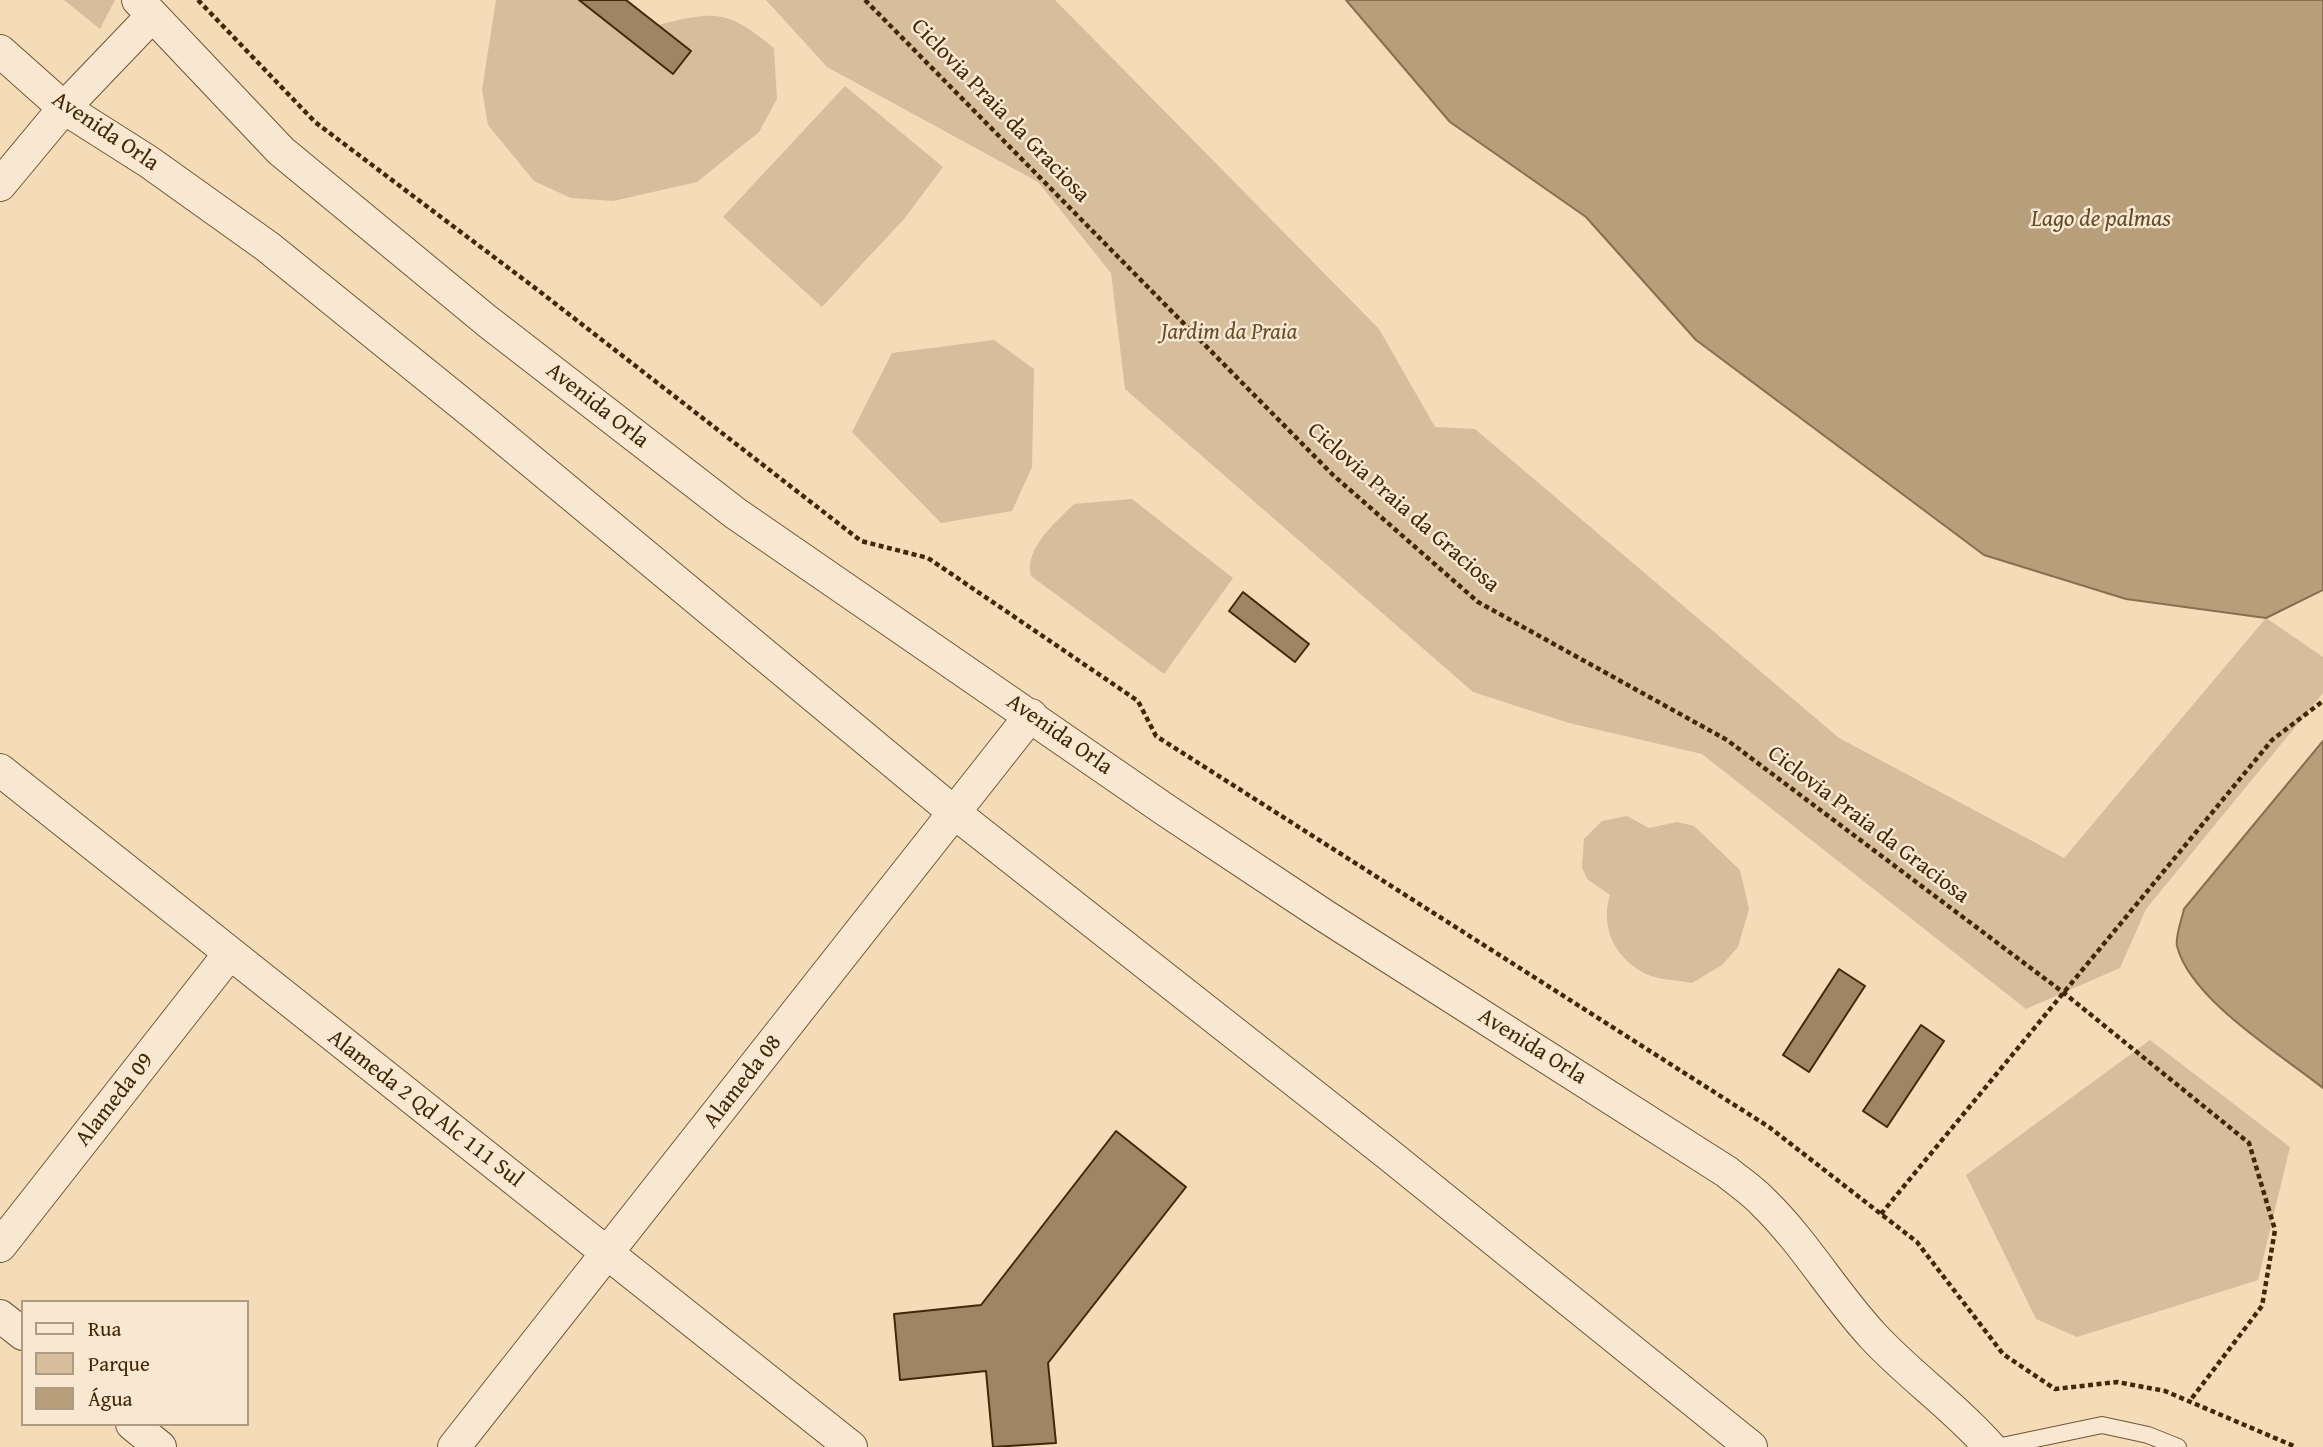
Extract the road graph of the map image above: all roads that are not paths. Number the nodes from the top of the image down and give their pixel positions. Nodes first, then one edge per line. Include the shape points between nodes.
1 (145, 8) edge
2 (0, 51) edge
3 (64, 108) junction
4 (0, 185) edge
5 (1031, 715) junction
6 (0, 770) edge
7 (956, 814) junction
8 (230, 953) junction
9 (0, 1246) edge
10 (607, 1253) junction
11 (0, 1316) edge
12 (21, 1332) edge
13 (134, 1426) edge
14 (160, 1447) edge
15 (454, 1447) edge
16 (851, 1447) edge
17 (1751, 1447) edge
18 (1990, 1447) edge
19 (1997, 1447) edge
20 (2178, 1447) edge

1 - 3 street
1 - 5 street, Avenida Orla via 281,151 487,321 735,513
2 - 3 street, Avenida Orla
3 - 4 street
3 - 7 street, Avenida Orla via 268,247
5 - 7 street, Alameda 08
5 - 18 street, Avenida Orla via 1325,916 1727,1172 1778,1218 1884,1348 1962,1416
6 - 8 street, Alameda 2 Qd Alc 111 Sul
7 - 10 street, Alameda 08
7 - 17 street, Avenida Orla
8 - 9 street, Alameda 09
8 - 10 street, Alameda 2 Qd Alc 111 Sul
10 - 15 street, Alameda 08
10 - 16 street, Alameda 2 Qd Alc 111 Sul
11 - 12 street
13 - 14 street
19 - 20 lane via 2102,1425

